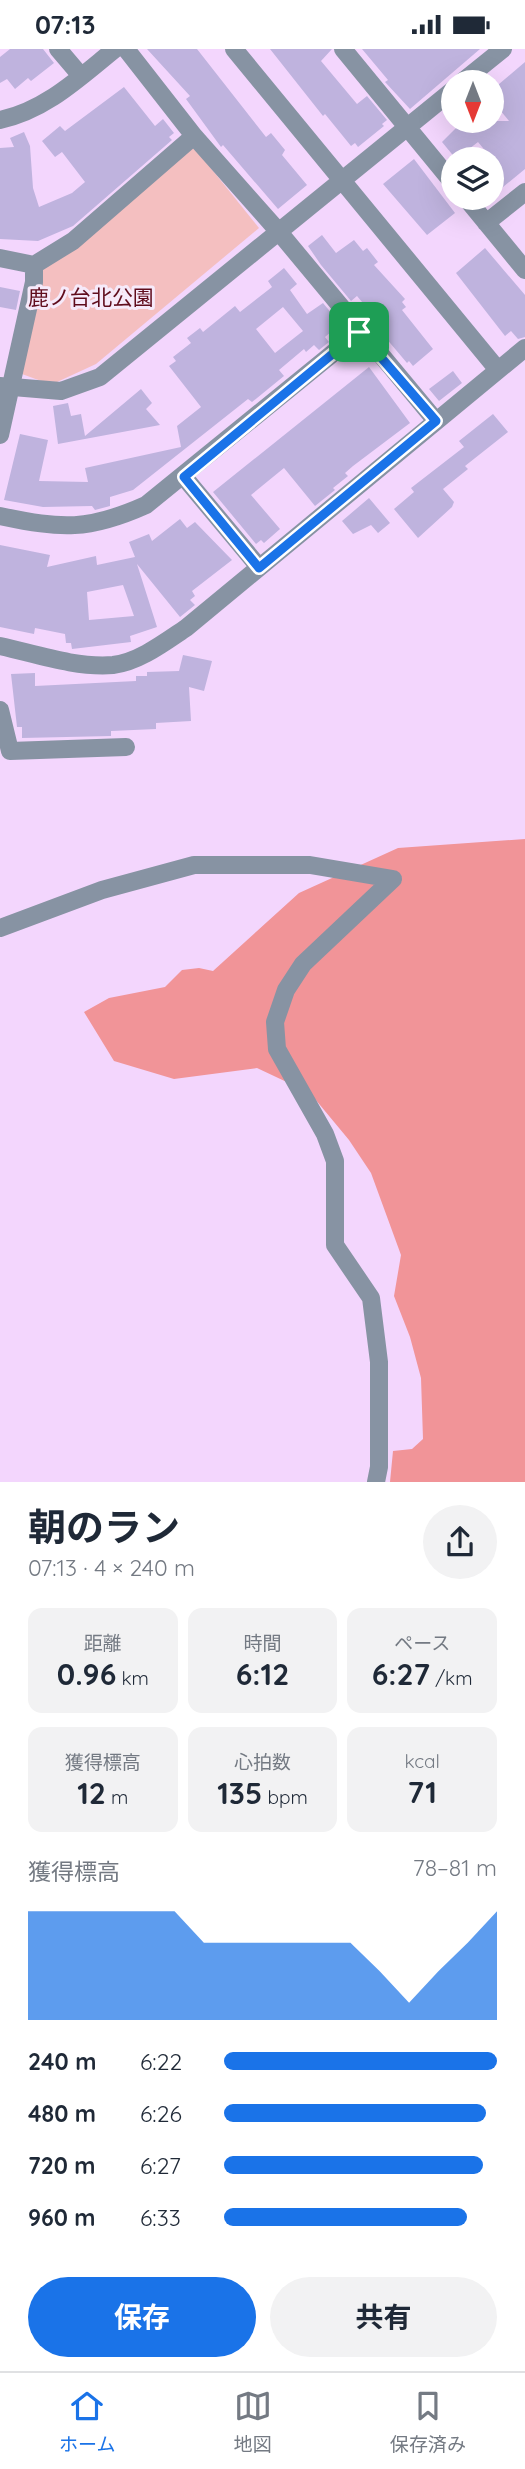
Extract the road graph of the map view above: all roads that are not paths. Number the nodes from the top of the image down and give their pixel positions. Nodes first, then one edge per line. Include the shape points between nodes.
1 (58, 49) edge
2 (115, 49) edge
3 (126, 49) edge
4 (234, 49) edge
5 (343, 49) edge
6 (503, 49) edge
7 (477, 70) edge
8 (81, 76) junction
9 (441, 100) edge
10 (0, 120) edge
11 (407, 127) junction
12 (194, 136) junction
13 (441, 168) edge
14 (342, 180) junction
15 (525, 192) edge
16 (476, 210) edge
17 (486, 223) junction
18 (279, 232) junction
19 (0, 258) edge
20 (34, 265) junction
21 (525, 270) edge
22 (359, 332) junction
23 (525, 348) edge
24 (498, 370) junction
25 (5, 387) edge
26 (436, 421) junction
27 (0, 435) edge
28 (184, 477) junction
29 (0, 516) edge
30 (259, 568) junction
31 (0, 646) edge
32 (0, 710) edge
33 (126, 747) dead end
34 (0, 928) edge
35 (376, 1482) edge

1 - 8 street
2 - 8 street
3 - 12 street
4 - 14 street
5 - 11 street
6 - 7 street
8 - 10 street via 49,101
9 - 11 street
11 - 13 street
11 - 14 street
12 - 18 street
12 - 20 street via 73,241
14 - 18 street
14 - 24 street
15 - 17 street
16 - 17 street
17 - 21 street
18 - 22 street
18 - 25 street via 100,377 61,391
19 - 20 street
20 - 25 street via 34,282
22 - 26 street
22 - 28 street
23 - 24 street
24 - 26 street
25 - 27 street
26 - 30 street
28 - 29 street via 146,505 87,526
28 - 30 street
30 - 31 street via 157,648 114,665 66,661
32 - 33 street via 10,751
34 - 35 street via 102,890 194,865 310,865 393,879 303,964 286,990 275,1022 277,1049 325,1134 335,1161 335,1245 371,1298 379,1362

